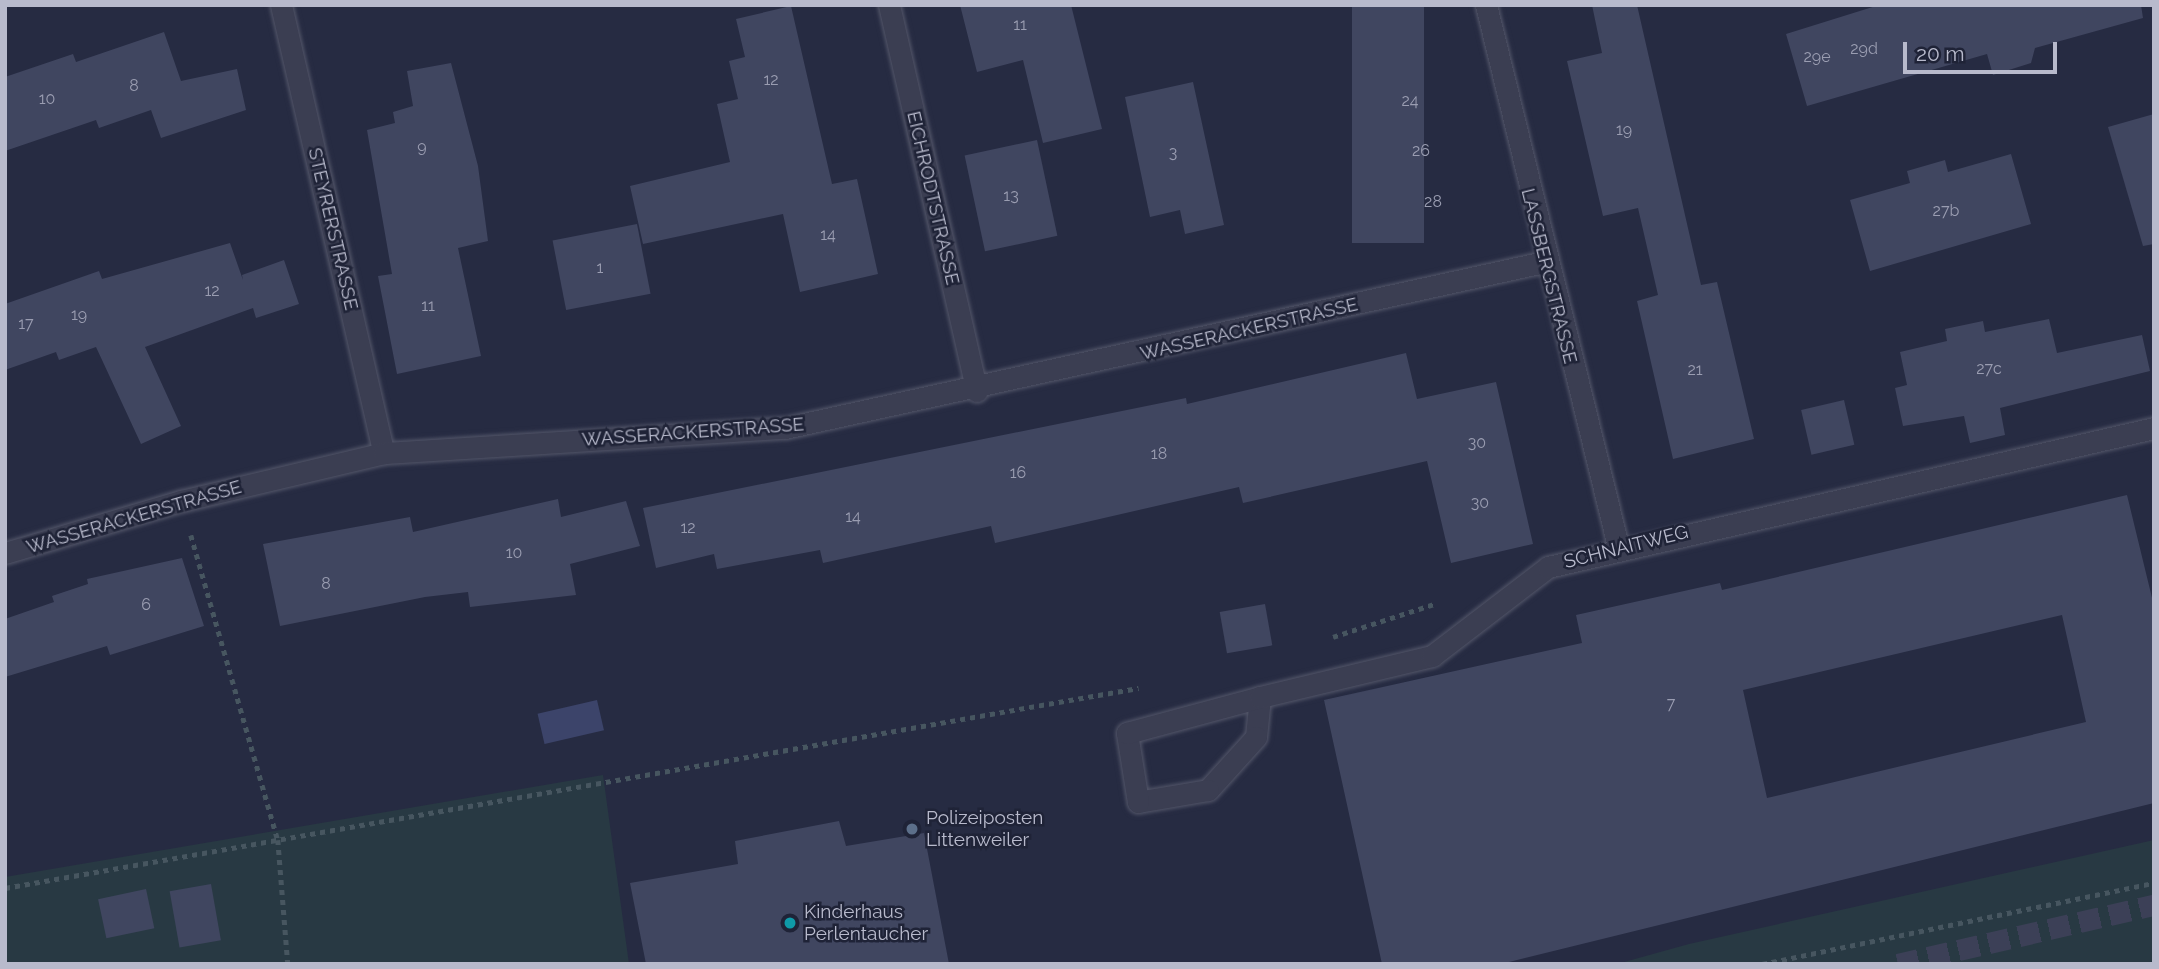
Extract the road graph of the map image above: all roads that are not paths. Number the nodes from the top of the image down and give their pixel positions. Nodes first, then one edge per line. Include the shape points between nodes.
1 (281, 5) edge
2 (888, 5) edge
3 (1486, 5) edge
4 (1544, 262) junction
5 (977, 391) junction
6 (2154, 428) edge
7 (384, 453) junction
8 (1618, 546) junction
9 (5, 553) edge
10 (1260, 697) junction

1 - 7 street, STEYRERSTRASSE
2 - 5 street, EICHRODTSTRASSE
3 - 4 street, LASSBERGSTRASSE
4 - 5 street, WASSERACKERSTRASSE
4 - 8 street, LASSBERGSTRASSE
5 - 7 street, WASSERACKERSTRASSE via 785,428
6 - 8 street, SCHNAITWEG
7 - 9 street, WASSERACKERSTRASSE via 181,500
8 - 10 street, SCHNAITWEG via 1548,567 1432,656
10 - 10 street, SCHNAITWEG via 1127,733 1138,802 1208,790 1256,737

